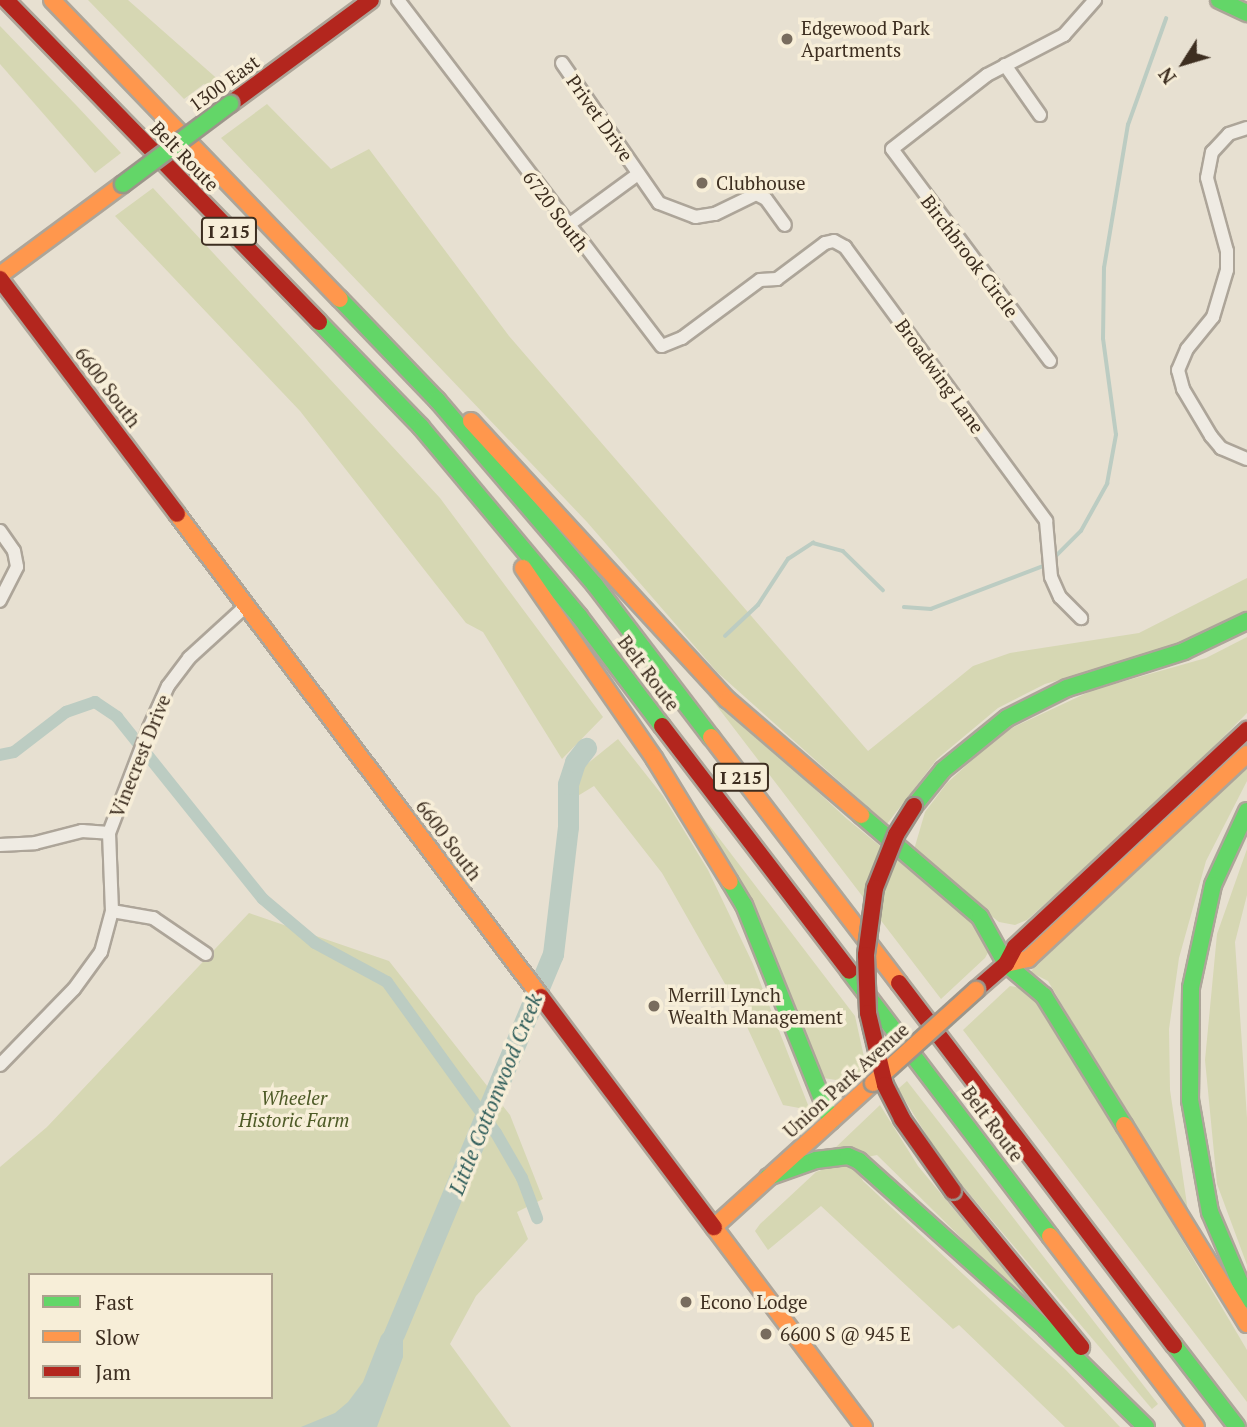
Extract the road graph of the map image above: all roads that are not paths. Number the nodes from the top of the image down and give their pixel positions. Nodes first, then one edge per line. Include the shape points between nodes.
1 (6, 0) edge
2 (52, 0) edge
3 (371, 0) edge
4 (398, 0) edge
5 (1095, 0) edge
6 (1219, 0) edge
7 (1247, 13) edge
8 (562, 63) dead end
9 (1004, 65) junction
10 (1040, 115) dead end
11 (1247, 128) edge
12 (206, 160) junction
13 (638, 174) junction
14 (785, 225) dead end
15 (567, 226) junction
16 (0, 277) edge
17 (736, 296) joint
18 (1050, 361) dead end
19 (1247, 459) edge
20 (450, 462) junction
21 (0, 531) edge
22 (0, 601) edge
23 (246, 606) junction
24 (1081, 618) dead end
25 (1247, 621) edge
26 (1247, 730) edge
27 (1247, 754) edge
28 (1247, 811) edge
29 (109, 833) junction
30 (0, 845) edge
31 (112, 911) junction
32 (206, 954) dead end
33 (1006, 964) junction
34 (0, 1065) edge
35 (831, 1121) junction
36 (768, 1177) junction
37 (713, 1227) junction
38 (1247, 1299) edge
39 (1247, 1324) edge
40 (864, 1427) edge
41 (1146, 1427) edge
42 (1196, 1427) edge
43 (1237, 1427) edge

1 - 20 main road, Belt Route / I 215
2 - 12 main road, Belt Route / I 215
3 - 16 main road, 1300 East, bridge
4 - 15 street, 6720 South
5 - 9 street via 1058,40
6 - 7 main road
8 - 13 street, Privet Drive
9 - 10 street
9 - 18 street, Birchbrook Circle via 892,149
11 - 19 street via 1229,134 1212,152 1207,178 1227,251 1227,270 1213,317 1187,349 1178,370 1183,390 1211,436 1221,448
12 - 33 main road via 517,466 728,700 981,917
12 - 43 main road, Belt Route / I 215 via 437,400 594,585
13 - 14 street, Privet Drive via 659,203 674,212 695,217 715,214 756,194 766,199
13 - 15 street, Privet Drive
15 - 17 street, 6720 South via 662,346 682,338
16 - 23 main road, 6600 South
17 - 24 street, Broadwing Lane via 760,280 777,279 825,243 834,241 845,247 1046,521 1051,577 1060,597
20 - 35 main road via 654,758 744,905
20 - 42 main road, Belt Route / I 215 via 579,616
21 - 22 street via 14,551 17,567
23 - 29 street, Vinecrest Drive via 189,658 168,687
23 - 37 main road, 6600 South
25 - 41 main road, bridge via 1184,651 1067,688 1007,718 943,770 896,835 875,887 866,955 868,1013 885,1085 902,1119 953,1191
26 - 33 main road, Union Park Avenue via 1015,947
27 - 33 main road, Union Park Avenue via 1028,959
28 - 38 main road via 1213,885 1191,988 1190,1100 1210,1212
29 - 30 street via 82,831 35,843
29 - 31 street, Vinecrest Drive
31 - 32 street via 153,918
31 - 34 street, Vinecrest Drive via 107,935 90,971
33 - 35 main road, Union Park Avenue, bridge
33 - 39 main road via 1044,996
35 - 36 main road, Union Park Avenue
36 - 37 main road, Union Park Avenue
36 - 41 main road via 816,1160 848,1156 859,1161 1036,1319
37 - 40 main road, 6600 South

